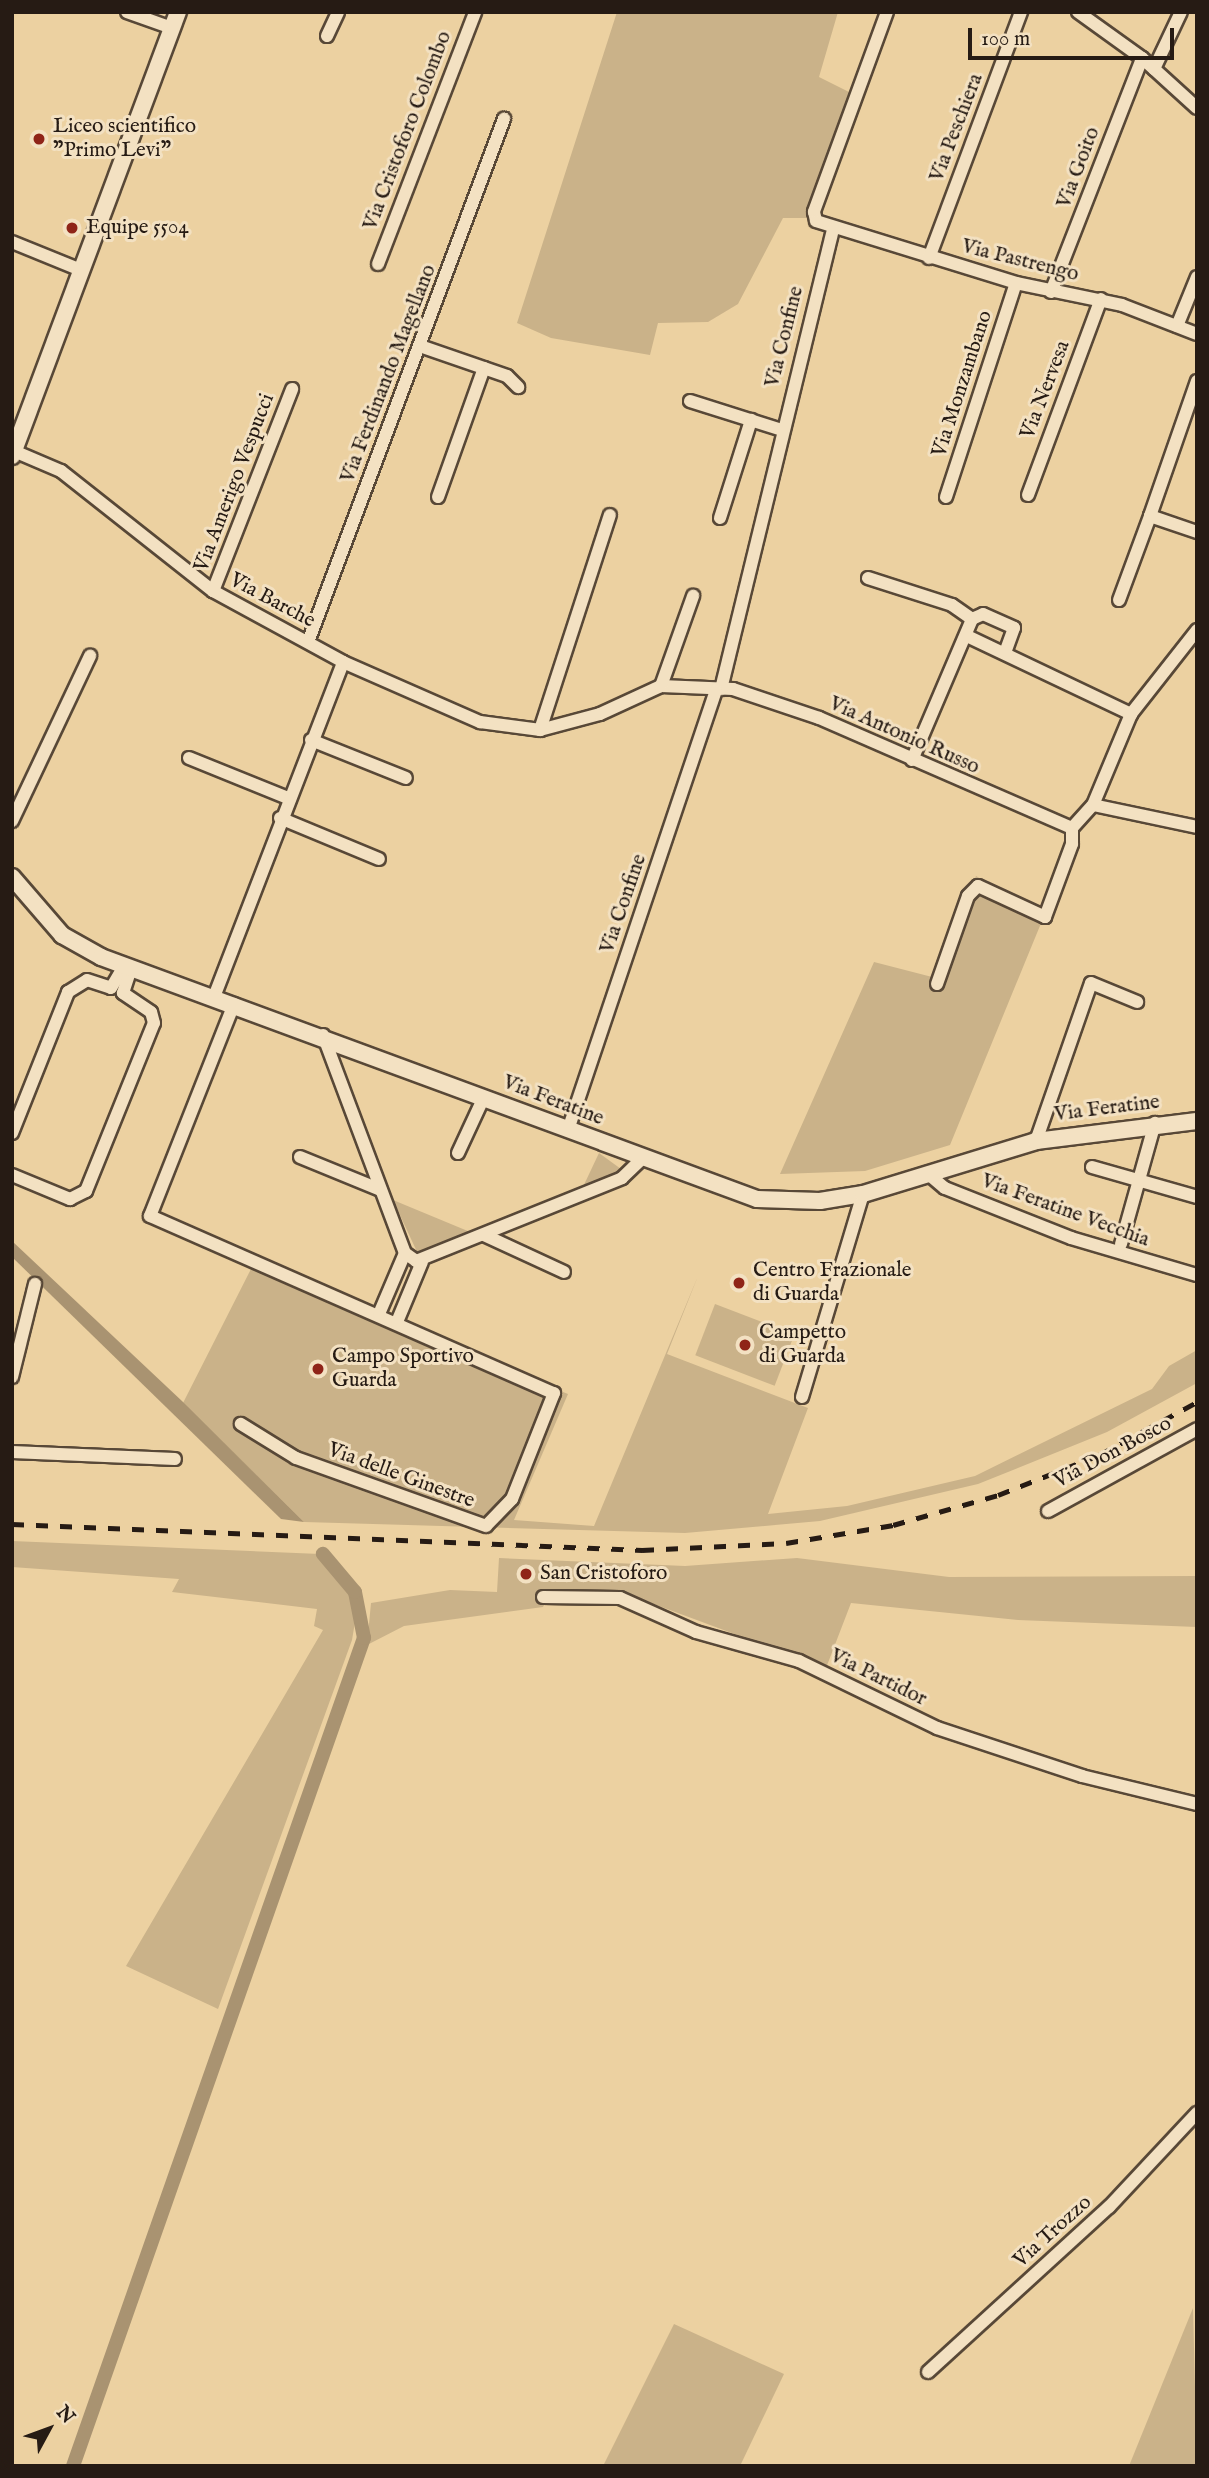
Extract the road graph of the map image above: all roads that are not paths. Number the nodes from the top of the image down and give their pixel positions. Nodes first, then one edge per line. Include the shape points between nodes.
1 (127, 12) edge
2 (178, 12) edge
3 (338, 12) edge
4 (475, 12) edge
5 (887, 12) edge
6 (1021, 12) edge
7 (1078, 12) edge
8 (1181, 12) edge
9 (172, 28) junction
10 (327, 36) dead end
11 (1142, 58) junction
12 (1154, 69) junction
13 (1197, 108) edge
14 (504, 119) dead end
15 (833, 229) junction
16 (12, 242) edge
17 (929, 258) junction
18 (377, 264) dead end
19 (81, 270) junction
20 (1197, 276) edge
21 (1017, 283) junction
22 (1051, 292) junction
23 (1101, 299) junction
24 (1177, 326) junction
25 (1197, 334) edge
26 (420, 346) junction
27 (484, 368) junction
28 (1197, 381) edge
29 (518, 387) dead end
30 (292, 389) dead end
31 (690, 401) dead end
32 (751, 420) junction
33 (782, 429) junction
34 (13, 453) edge
35 (1028, 495) dead end
36 (438, 497) dead end
37 (946, 498) dead end
38 (610, 515) dead end
39 (1150, 516) junction
40 (720, 518) dead end
41 (1197, 532) edge
42 (868, 578) dead end
43 (213, 591) junction
44 (693, 596) dead end
45 (1119, 600) dead end
46 (972, 619) junction
47 (1197, 630) edge
48 (967, 636) junction
49 (308, 642) junction
50 (1005, 653) junction
51 (90, 656) dead end
52 (343, 662) junction
53 (661, 686) junction
54 (719, 690) junction
55 (1131, 714) junction
56 (540, 730) junction
57 (311, 740) junction
58 (190, 758) dead end
59 (912, 760) junction
60 (406, 778) dead end
61 (289, 798) junction
62 (1093, 805) junction
63 (281, 818) junction
64 (12, 821) edge
65 (1197, 827) edge
66 (1072, 828) junction
67 (379, 859) dead end
68 (12, 877) edge
69 (127, 967) junction
70 (937, 984) dead end
71 (214, 997) junction
72 (1138, 1002) dead end
73 (234, 1004) junction
74 (323, 1035) junction
75 (484, 1097) junction
76 (1197, 1121) edge
77 (1155, 1123) junction
78 (568, 1130) junction
79 (12, 1133) edge
80 (1036, 1141) junction
81 (458, 1153) dead end
82 (300, 1157) dead end
83 (643, 1158) junction
84 (1091, 1167) dead end
85 (927, 1173) junction
86 (12, 1175) edge
87 (1139, 1180) junction
88 (381, 1190) junction
89 (863, 1194) junction
90 (1197, 1197) edge
91 (484, 1235) junction
92 (1121, 1244) dead end
93 (405, 1253) junction
94 (422, 1262) junction
95 (564, 1272) dead end
96 (1197, 1275) edge
97 (35, 1284) dead end
98 (379, 1314) junction
99 (397, 1322) junction
100 (12, 1377) edge
101 (803, 1397) dead end
102 (241, 1424) dead end
103 (1197, 1429) edge
104 (12, 1452) edge
105 (175, 1459) dead end
106 (1048, 1511) dead end
107 (543, 1597) dead end
108 (1197, 1804) edge
109 (1197, 2113) edge
110 (928, 2372) dead end

1 - 9 street
2 - 9 street
3 - 10 street
4 - 18 street, Via Cristoforo Colombo
5 - 15 street via 814,212
6 - 17 street, Via Peschiera
7 - 11 street
8 - 12 street
9 - 19 street
11 - 12 street
11 - 22 street, Via Goito
12 - 13 street
14 - 26 street, Via Ferdinando Magellano
15 - 17 street, Via Pastrengo
15 - 33 street, Via Confine
16 - 19 street
17 - 21 street, Via Pastrengo
19 - 34 street
20 - 24 street
21 - 22 street, Via Pastrengo
21 - 37 street, Via Monzambano
22 - 23 street, Via Pastrengo
23 - 24 street, Via Pastrengo
23 - 35 street, Via Nervesa
24 - 25 street, Via Pastrengo
26 - 27 street
26 - 49 street, Via Ferdinando Magellano
27 - 29 street
27 - 36 street
28 - 39 street
30 - 43 street, Via Amerigo Vespucci
31 - 32 street
32 - 33 street
32 - 40 street
33 - 54 street, Via Confine
34 - 43 street, Via Barche via 61,471
38 - 56 street
39 - 41 street
39 - 45 street
42 - 46 street via 952,605
43 - 49 street, Via Barche
44 - 53 street
46 - 48 street
46 - 50 street via 984,614 1014,628
47 - 55 street
48 - 50 street
48 - 59 street
49 - 52 street, Via Barche
50 - 55 street
51 - 64 street
52 - 56 street, Via Barche via 480,722
52 - 57 street
53 - 54 street, Via Barche
53 - 56 street, Via Barche via 600,714
54 - 59 street, Via Antonio Russo via 769,699
54 - 78 street, Via Confine
55 - 62 street
57 - 60 street
57 - 61 street
58 - 61 street
59 - 66 street, Via Antonio Russo
61 - 63 street
62 - 65 street
62 - 66 street
63 - 67 street
63 - 71 street
66 - 70 street via 1072,844 1045,917 978,886 968,896
68 - 69 street, Via Feratine via 62,935
69 - 71 street, Via Feratine
69 - 79 street via 111,988 87,980 68,992
69 - 86 street via 123,993 152,1012 155,1023 86,1191 70,1199
71 - 73 street, Via Feratine
72 - 80 street via 1091,984
73 - 74 street, Via Feratine
73 - 98 street, Via delle Ginestre via 150,1216
74 - 75 street, Via Feratine
74 - 88 street
75 - 78 street, Via Feratine
75 - 81 street
76 - 77 street, Via Feratine
77 - 80 street, Via Feratine
77 - 87 street
78 - 83 street, Via Feratine
80 - 85 street, Via Feratine
82 - 88 street
83 - 89 street, Via Feratine via 757,1199 820,1201
83 - 91 street via 622,1178
84 - 87 street
85 - 89 street, Via Feratine
85 - 96 street, Via Feratine Vecchia via 945,1188 1071,1238
87 - 90 street
87 - 92 street
88 - 93 street
89 - 101 street
91 - 94 street
91 - 95 street
93 - 94 street
93 - 98 street
94 - 99 street
97 - 100 street
98 - 99 street, Via delle Ginestre
99 - 102 street, Via delle Ginestre via 554,1393 512,1499 493,1523 463,1520 296,1458
103 - 106 street, Via Don Bosco
104 - 105 street
107 - 108 street, Via Partidor via 620,1598 696,1632 799,1661 937,1728 1082,1776
109 - 110 street, Via Trozzo via 1110,2207

